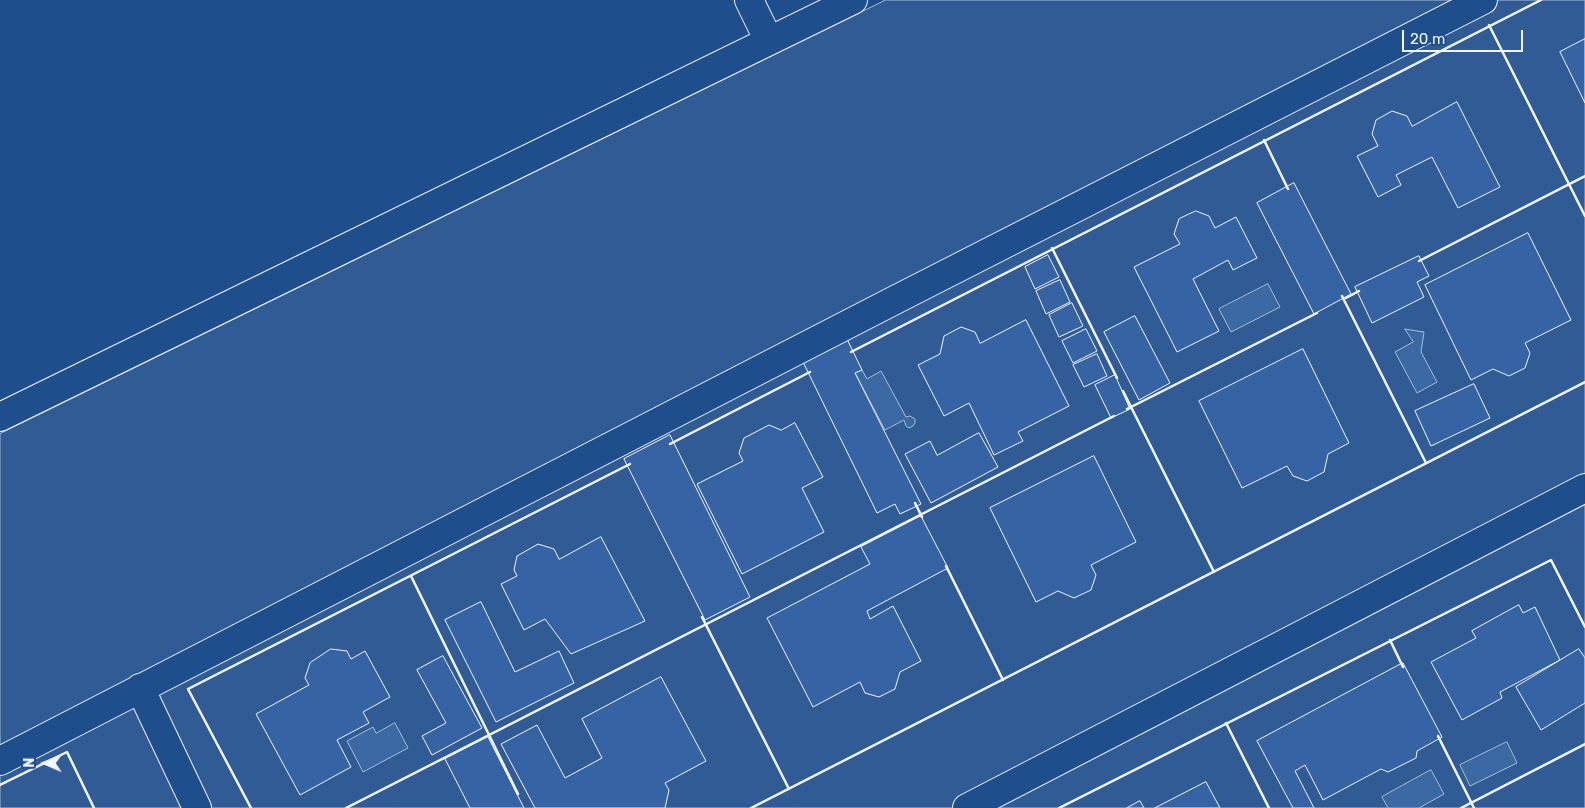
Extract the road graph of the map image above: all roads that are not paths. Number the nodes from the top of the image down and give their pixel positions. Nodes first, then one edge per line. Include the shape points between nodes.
1 (749, 0) edge
2 (853, 0) edge
3 (1483, 0) edge
4 (769, 41) junction
5 (0, 417) edge
6 (1585, 488) edge
7 (140, 688) junction
8 (0, 761) edge
9 (197, 808) edge
10 (967, 808) edge

1 - 4 street
2 - 4 street
3 - 7 street
4 - 5 street
6 - 10 street
7 - 8 street
7 - 9 street

